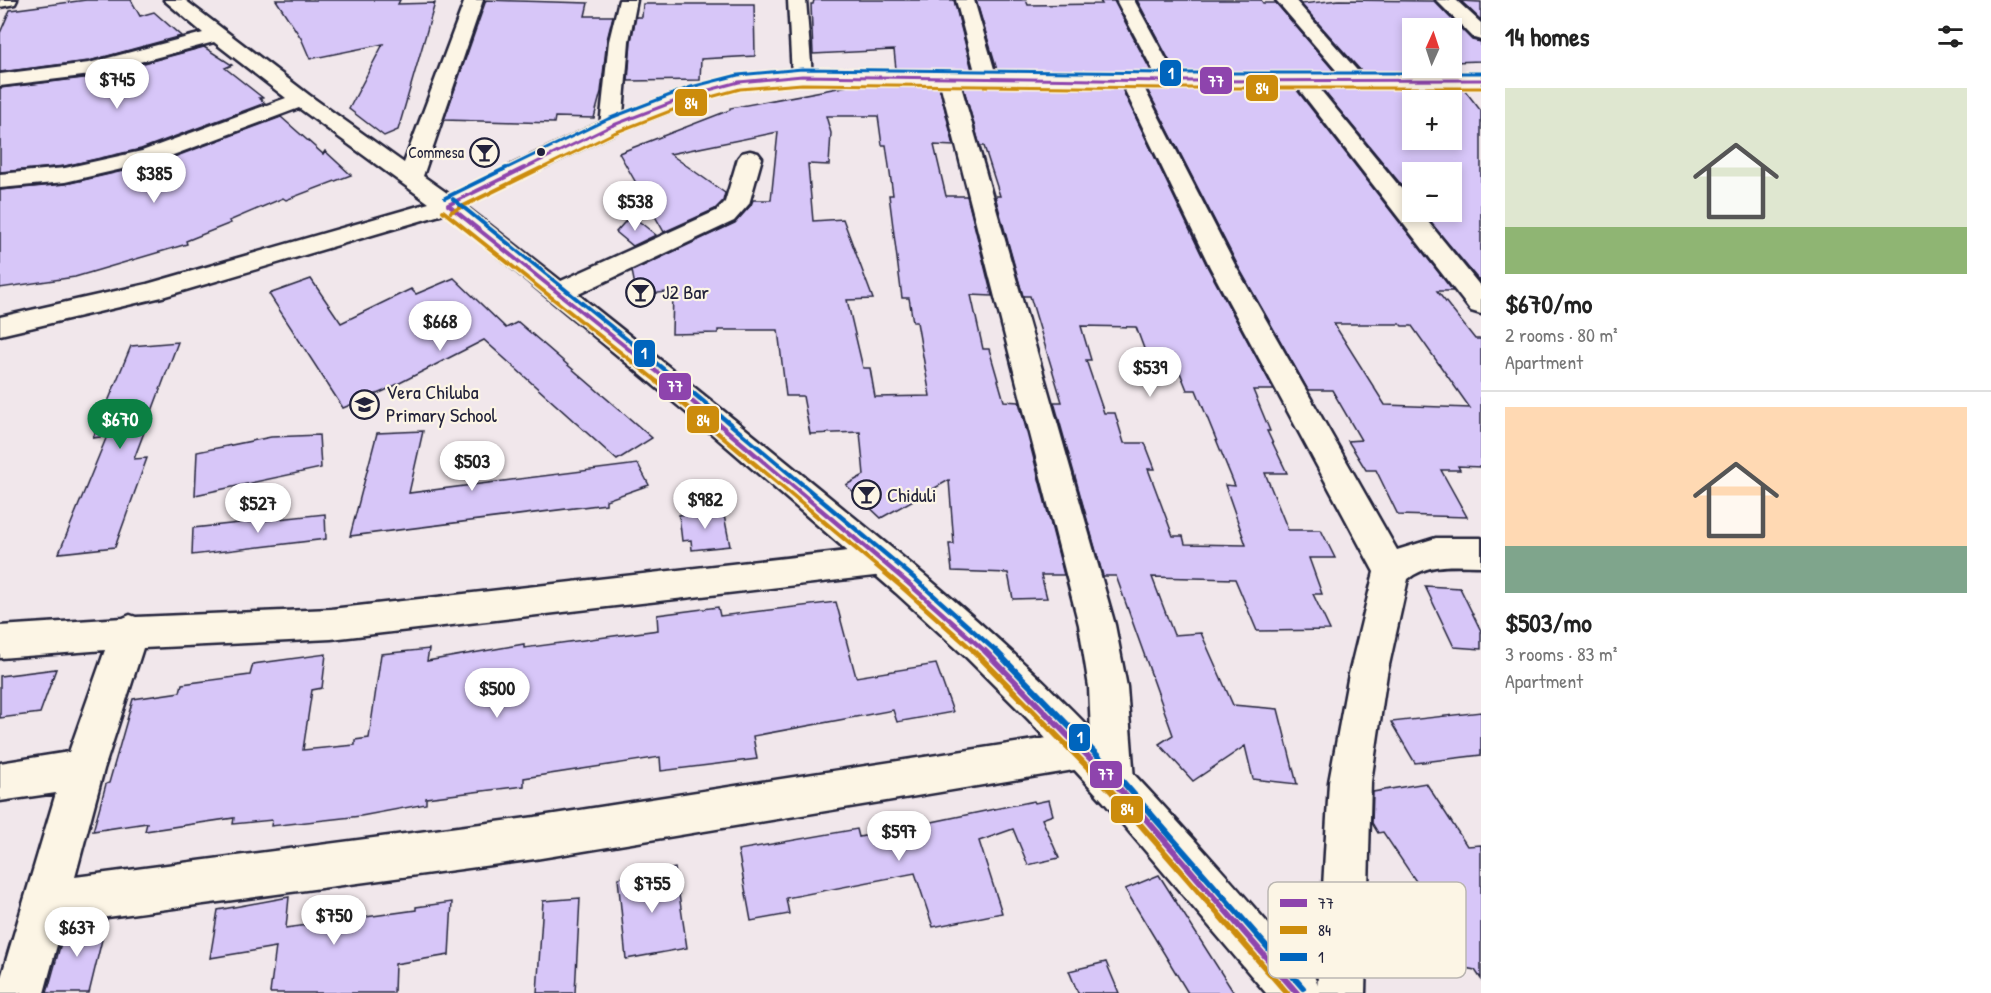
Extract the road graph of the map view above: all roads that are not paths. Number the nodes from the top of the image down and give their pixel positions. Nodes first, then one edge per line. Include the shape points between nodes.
1 (8, 0) edge
2 (173, 0) edge
3 (474, 0) edge
4 (628, 0) edge
5 (797, 0) edge
6 (965, 0) edge
7 (1125, 0) edge
8 (1285, 0) edge
9 (1445, 0) edge
10 (0, 1) edge
11 (1481, 34) edge
12 (216, 36) junction
13 (802, 76) junction
14 (949, 79) junction
15 (987, 79) junction
16 (0, 80) edge
17 (1130, 80) junction
18 (1302, 80) junction
19 (1355, 80) junction
20 (1481, 80) edge
21 (1168, 81) junction
22 (301, 100) junction
23 (611, 126) junction
24 (750, 158) dead end
25 (410, 180) junction
26 (0, 181) edge
27 (448, 205) junction
28 (560, 292) junction
29 (1481, 305) edge
30 (0, 326) edge
31 (1481, 552) edge
32 (883, 561) junction
33 (1392, 572) junction
34 (130, 631) junction
35 (0, 642) edge
36 (1100, 765) junction
37 (84, 769) junction
38 (0, 782) edge
39 (1346, 882) edge
40 (46, 903) junction
41 (1268, 958) edge
42 (1284, 978) edge
43 (1342, 978) edge
44 (20, 993) edge
45 (1297, 993) edge
46 (1341, 993) edge

1 - 10 street
2 - 12 street
3 - 25 street
4 - 23 street via 619,40
5 - 13 street
6 - 15 street
7 - 21 street
8 - 19 street
9 - 11 street
12 - 16 street via 62,75
12 - 22 street
13 - 14 street
13 - 23 street via 715,87
14 - 15 street
14 - 36 street via 1097,625 1108,687
15 - 17 street
17 - 21 street
17 - 33 street via 1223,267
18 - 19 street
18 - 21 street
18 - 29 street
19 - 20 street
22 - 25 street
22 - 26 street via 149,156 65,175
23 - 27 street
24 - 28 street via 737,204 725,216
25 - 27 street
27 - 28 street
27 - 30 street via 152,291
28 - 32 street
31 - 33 street via 1436,552 1408,560
32 - 34 street via 331,624
32 - 36 street via 1002,667
33 - 39 street via 1368,674 1350,782
34 - 35 street
34 - 37 street
36 - 40 street
36 - 41 street
37 - 38 street
37 - 40 street
40 - 44 street
42 - 45 street
43 - 46 street

